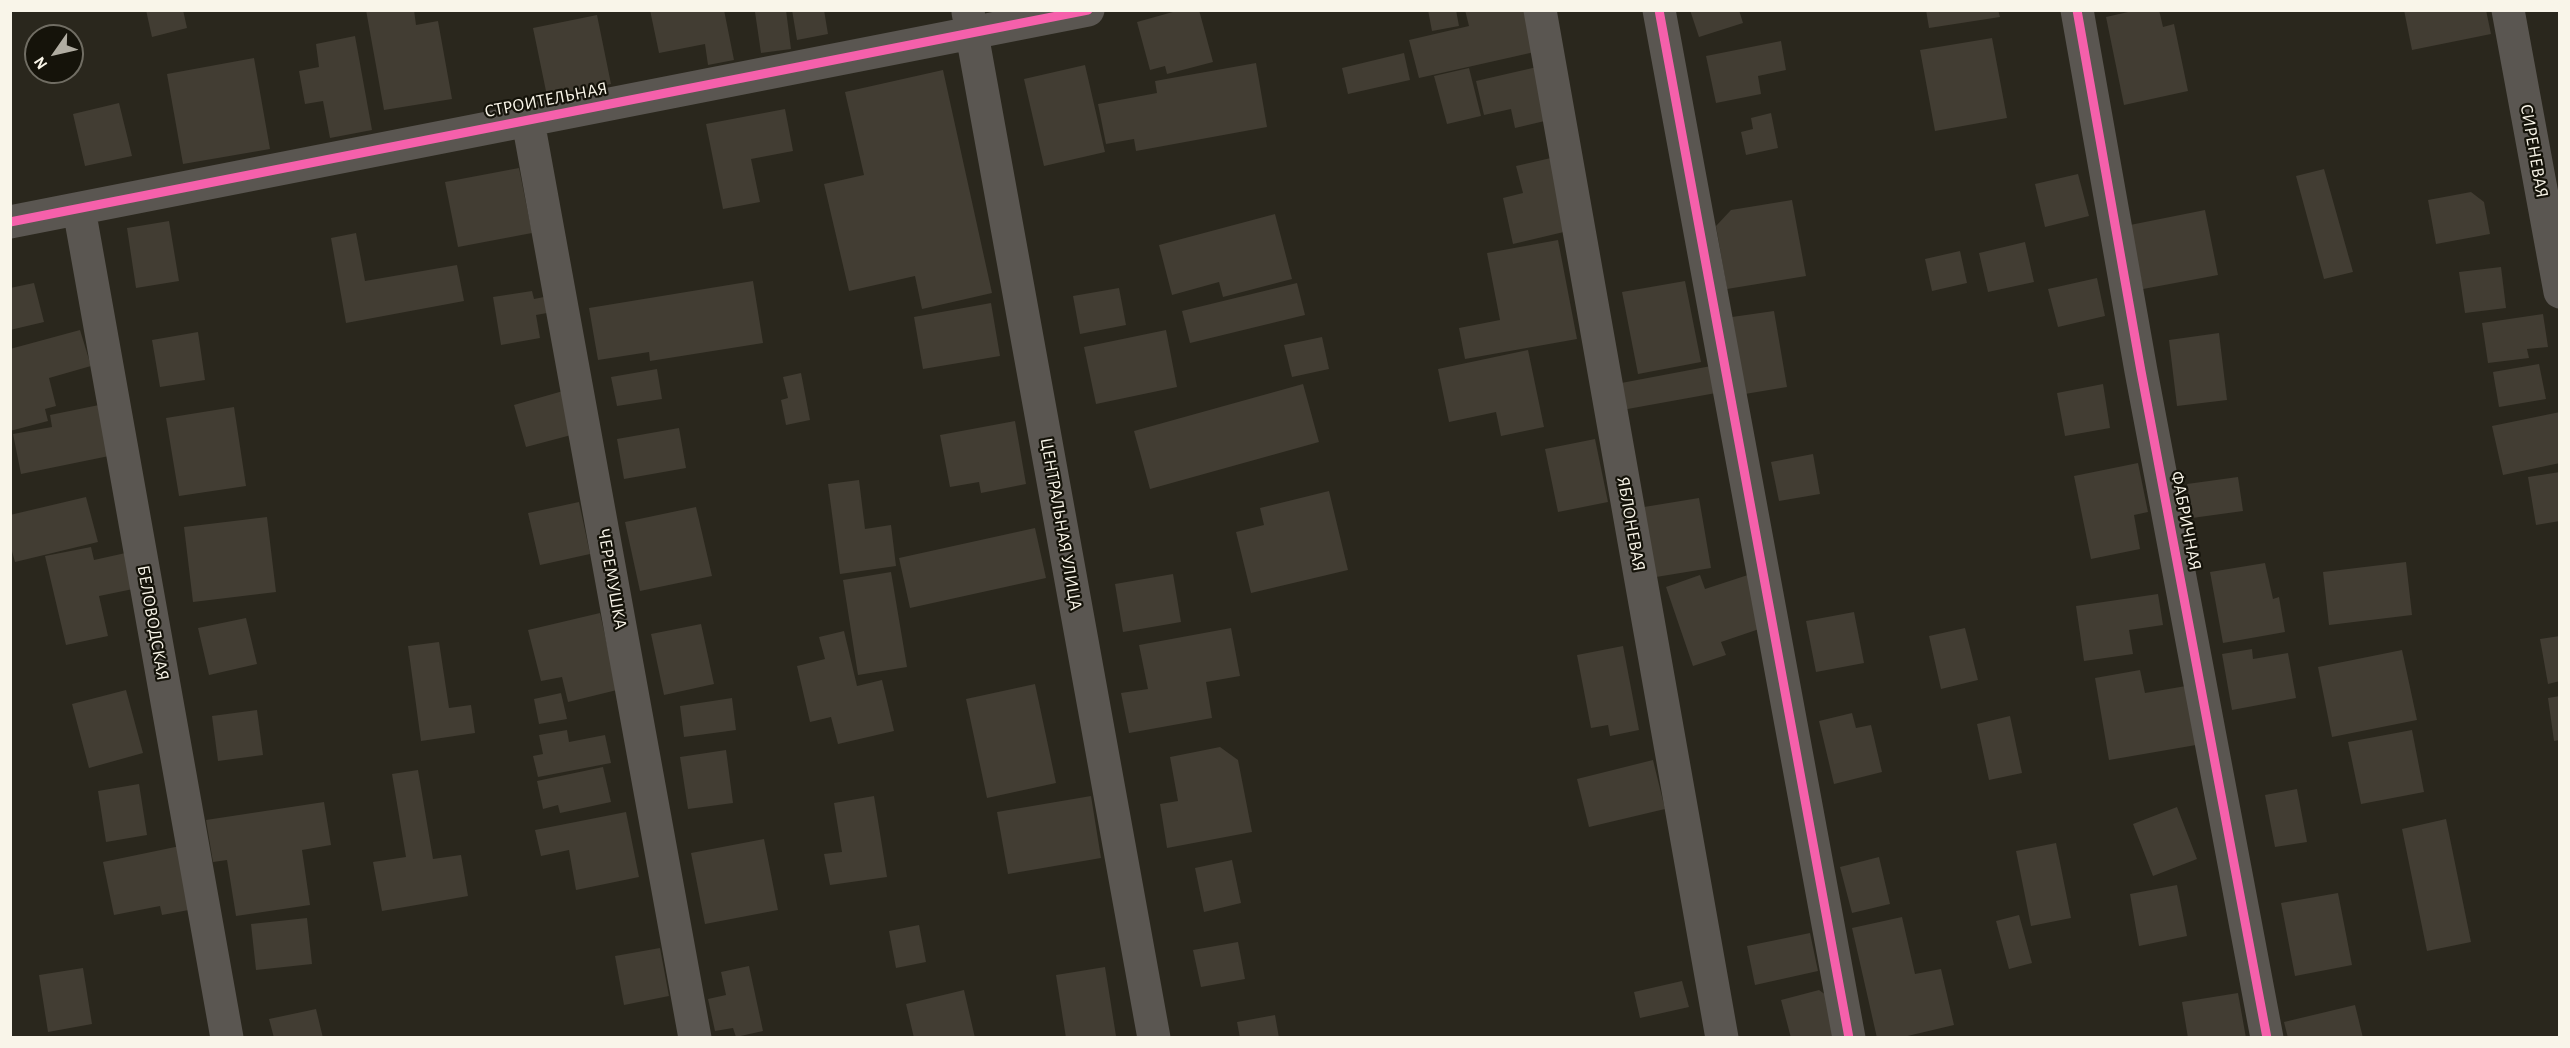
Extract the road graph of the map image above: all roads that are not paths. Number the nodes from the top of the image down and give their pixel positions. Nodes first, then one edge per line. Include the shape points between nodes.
1 (1088, 10) edge
2 (1540, 10) edge
3 (1659, 10) edge
4 (2077, 10) edge
5 (2508, 10) edge
6 (970, 22) edge
7 (528, 121) junction
8 (79, 209) junction
9 (10, 222) edge
10 (2559, 292) edge
11 (227, 1038) edge
12 (695, 1038) edge
13 (1154, 1038) edge
14 (1722, 1038) edge
15 (1848, 1038) edge
16 (2267, 1038) edge

1 - 6 street, СТРОИТЕЛЬНАЯ
2 - 14 street, ЯБЛОНЕВАЯ
3 - 15 street
4 - 16 street, ФАБРИЧНАЯ
5 - 10 street, СИРЕНЕВАЯ
6 - 7 street, СТРОИТЕЛЬНАЯ
6 - 13 street, ЦЕНТРАЛЬНАЯ УЛИЦА
7 - 8 street, СТРОИТЕЛЬНАЯ
7 - 12 street, ЧЕРЕМУШКА
8 - 9 street, СТРОИТЕЛЬНАЯ
8 - 11 street, БЕЛОВОДСКАЯ

